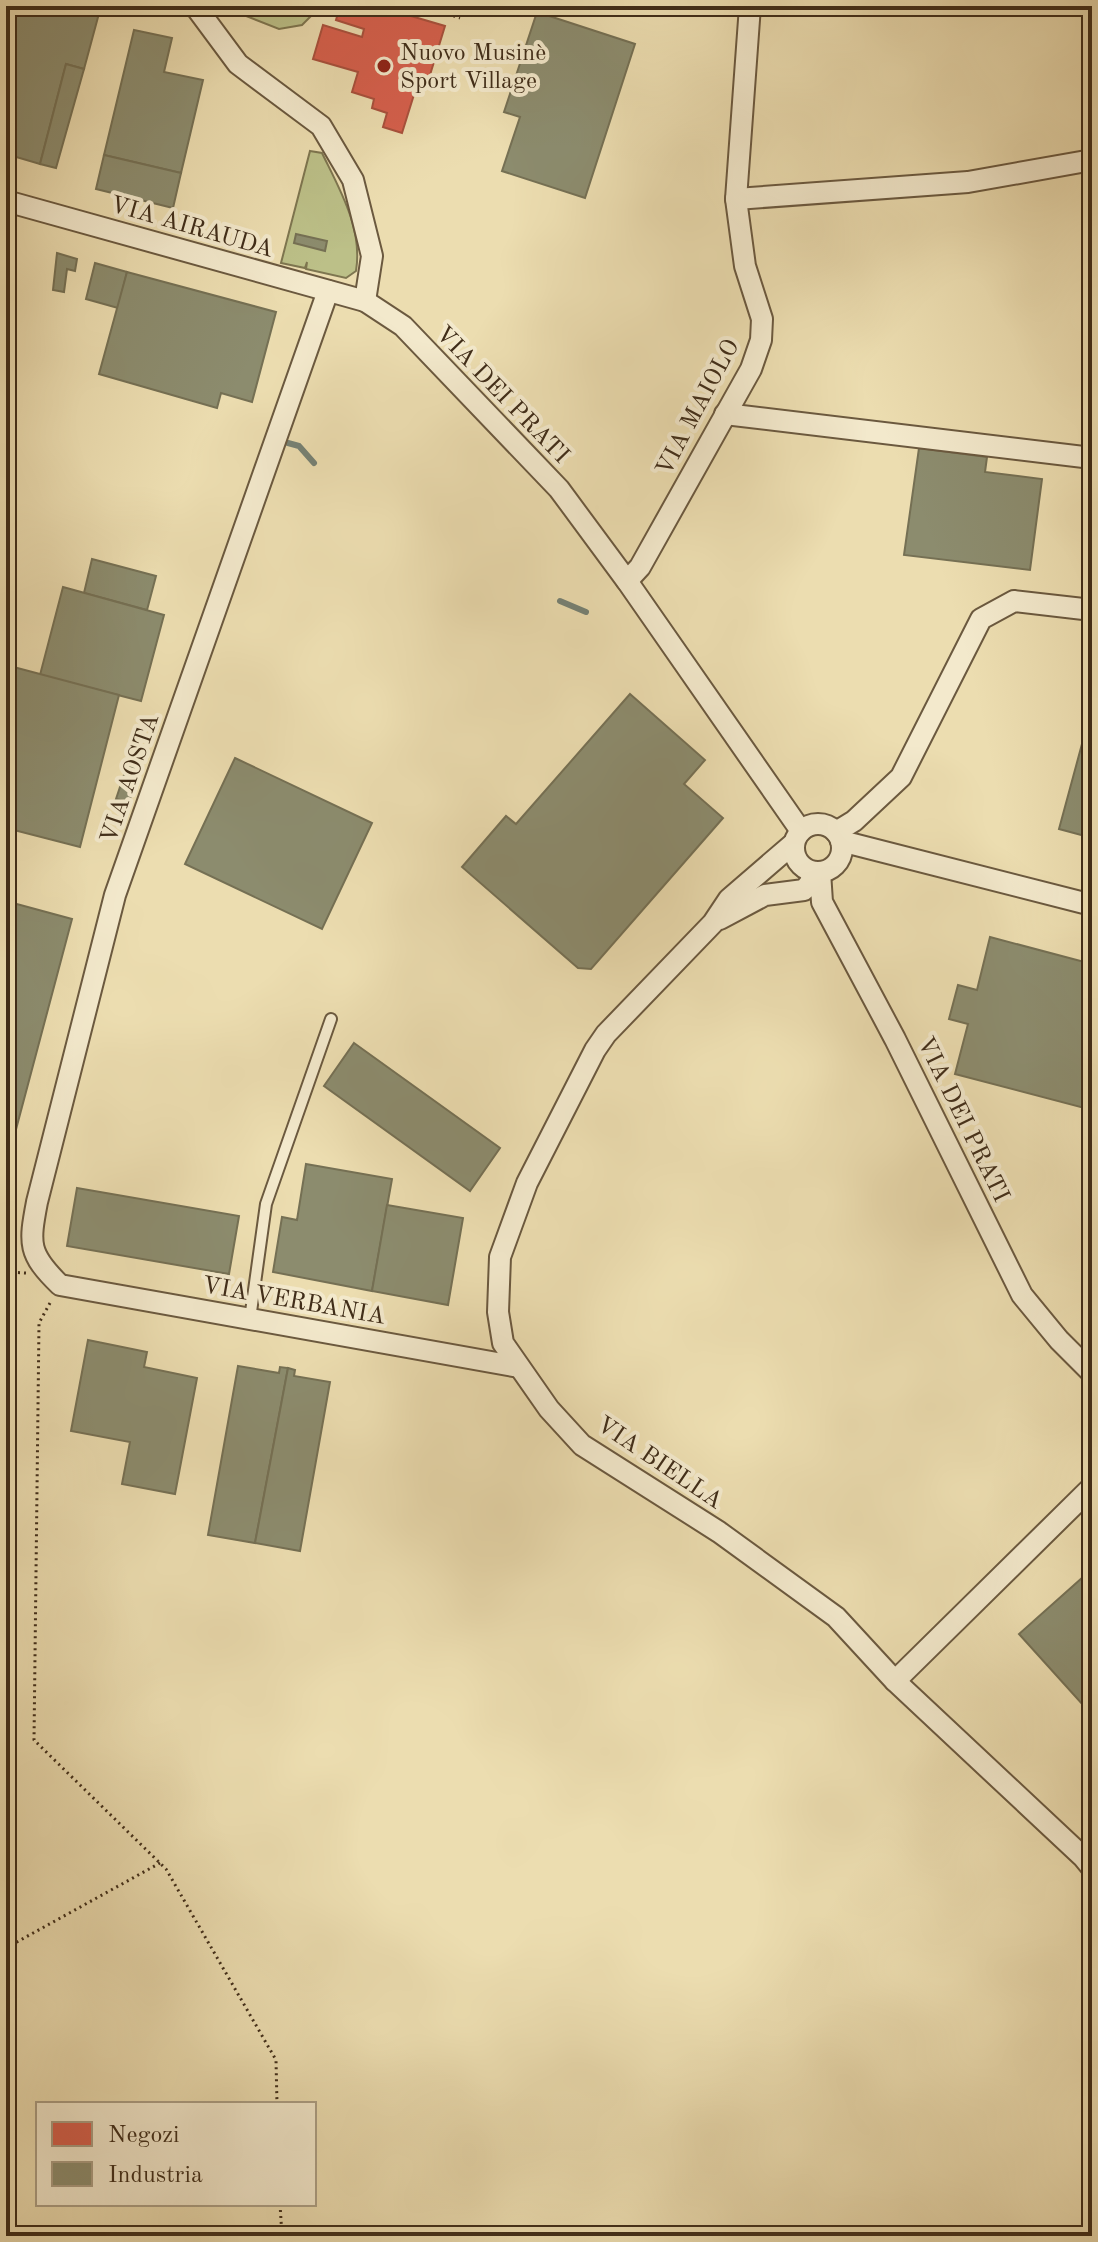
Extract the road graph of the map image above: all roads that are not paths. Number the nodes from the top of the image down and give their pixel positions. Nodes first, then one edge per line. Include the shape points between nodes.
1 (195, 6) edge
2 (750, 6) edge
3 (1092, 160) edge
4 (736, 199) junction
5 (6, 201) edge
6 (328, 291) junction
7 (365, 301) junction
8 (725, 414) junction
9 (1092, 458) edge
10 (627, 581) junction
11 (1092, 610) edge
12 (798, 837) junction
13 (838, 837) junction
14 (817, 872) junction
15 (1092, 905) edge
16 (713, 923) junction
17 (331, 1019) dead end
18 (60, 1285) joint
19 (250, 1319) junction
20 (519, 1367) junction
21 (1092, 1373) edge
22 (1092, 1487) edge
23 (895, 1681) junction
24 (1092, 1868) edge

1 - 7 street via 238,64 321,126 353,180 372,256
2 - 4 street, VIA MAIOLO
3 - 4 street via 968,182
4 - 8 street, VIA MAIOLO via 745,266 762,319 761,340
5 - 6 street, VIA AIRAUDA
6 - 7 street, VIA AIRAUDA
6 - 18 street, VIA AOSTA via 115,895 31,1236 38,1264
7 - 10 street, VIA DEI PRATI via 403,326 559,489
8 - 9 street
8 - 10 street, VIA MAIOLO via 640,567
10 - 12 street, VIA DEI PRATI
11 - 13 street via 1014,601 981,619 901,777
12 - 13 street via 815,824
12 - 14 street via 796,858
12 - 16 street, VIA BIELLA via 729,899
13 - 14 street via 842,849 835,865
13 - 15 street
14 - 16 street, VIA BIELLA via 804,890 765,895
14 - 21 street, VIA DEI PRATI via 822,902 1022,1295
16 - 20 street, VIA BIELLA via 606,1034 527,1183 500,1257 503,1343
17 - 19 lane via 266,1204
18 - 19 street, VIA VERBANIA
19 - 20 street, VIA VERBANIA
20 - 23 street, VIA BIELLA via 582,1445 719,1532 836,1617
22 - 23 street
23 - 24 street, VIA BIELLA

